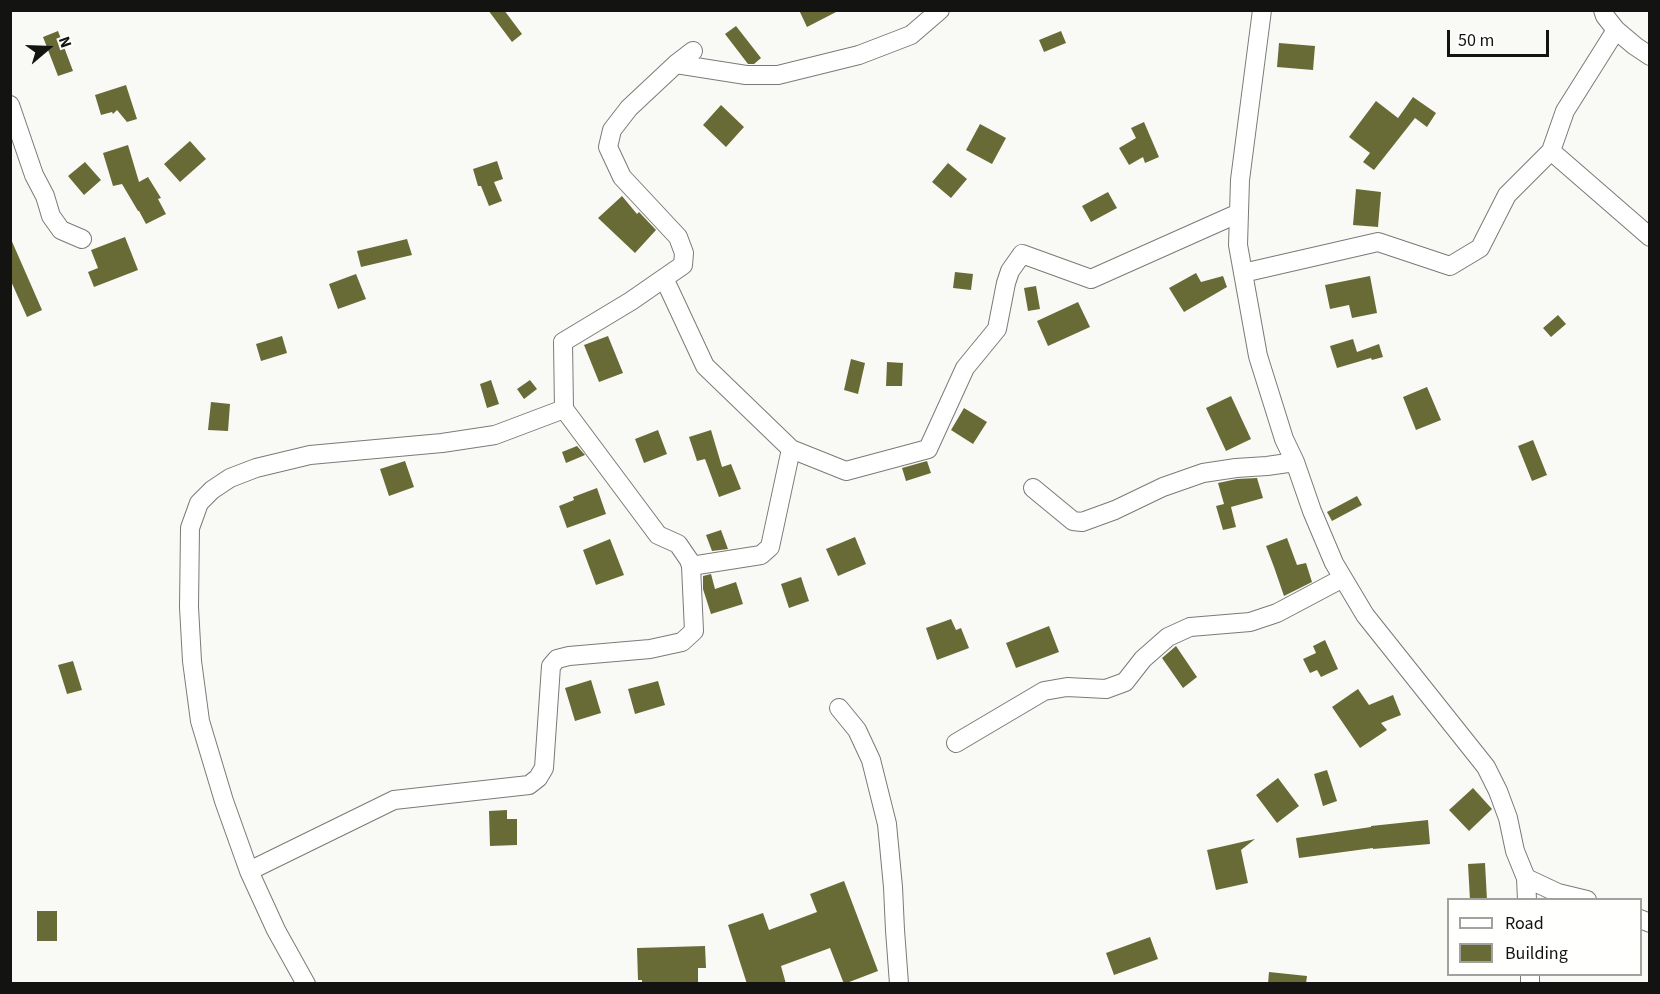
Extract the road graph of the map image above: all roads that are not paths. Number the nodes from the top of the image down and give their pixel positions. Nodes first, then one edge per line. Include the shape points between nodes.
1 (940, 10) edge
2 (1262, 10) edge
3 (1603, 10) edge
4 (1616, 30) junction
5 (693, 51) dead end
6 (1650, 56) edge
7 (676, 64) junction
8 (10, 105) edge
9 (1551, 151) junction
10 (1239, 213) junction
11 (1650, 237) edge
12 (82, 239) dead end
13 (1243, 273) junction
14 (664, 278) junction
15 (564, 409) junction
16 (791, 449) junction
17 (1295, 462) junction
18 (1033, 488) dead end
19 (691, 567) junction
20 (1343, 578) junction
21 (839, 708) dead end
22 (956, 743) dead end
23 (249, 871) junction
24 (1526, 878) junction
25 (1527, 898) edge
26 (1579, 898) edge
27 (306, 984) edge
28 (899, 984) edge

1 - 7 street via 911,35 859,55 778,75 746,75
2 - 10 street
3 - 4 street
4 - 6 street
4 - 9 street via 1565,111
5 - 7 street
7 - 14 street via 629,108 612,130 608,147 622,177 678,237 684,253 683,265
8 - 12 street via 51,216 61,230
9 - 11 street
9 - 13 street via 1507,195 1480,248 1450,266 1378,242
10 - 13 street via 1238,244
10 - 16 street via 1091,279 1022,254 1010,271 997,329 965,368 928,449 846,471
13 - 17 street via 1258,357
14 - 15 street via 563,342
14 - 16 street via 705,366
15 - 19 street via 658,535 678,544
15 - 23 street via 495,435 310,455 256,468 230,478 199,503 190,528 192,661 201,721
16 - 19 street via 770,547 761,555
17 - 18 street via 1203,473 1082,522 1073,521
17 - 20 street via 1312,511
19 - 23 street via 694,630 682,642 557,659 552,666 544,768 529,785 394,800
20 - 22 street via 1277,613 1250,622 1190,627 1168,637 1125,682 1106,689 1067,687 1044,691
20 - 24 street via 1365,615 1486,767 1508,818
21 - 28 street via 857,730 871,760 887,824
23 - 27 street
24 - 25 street
24 - 26 street

